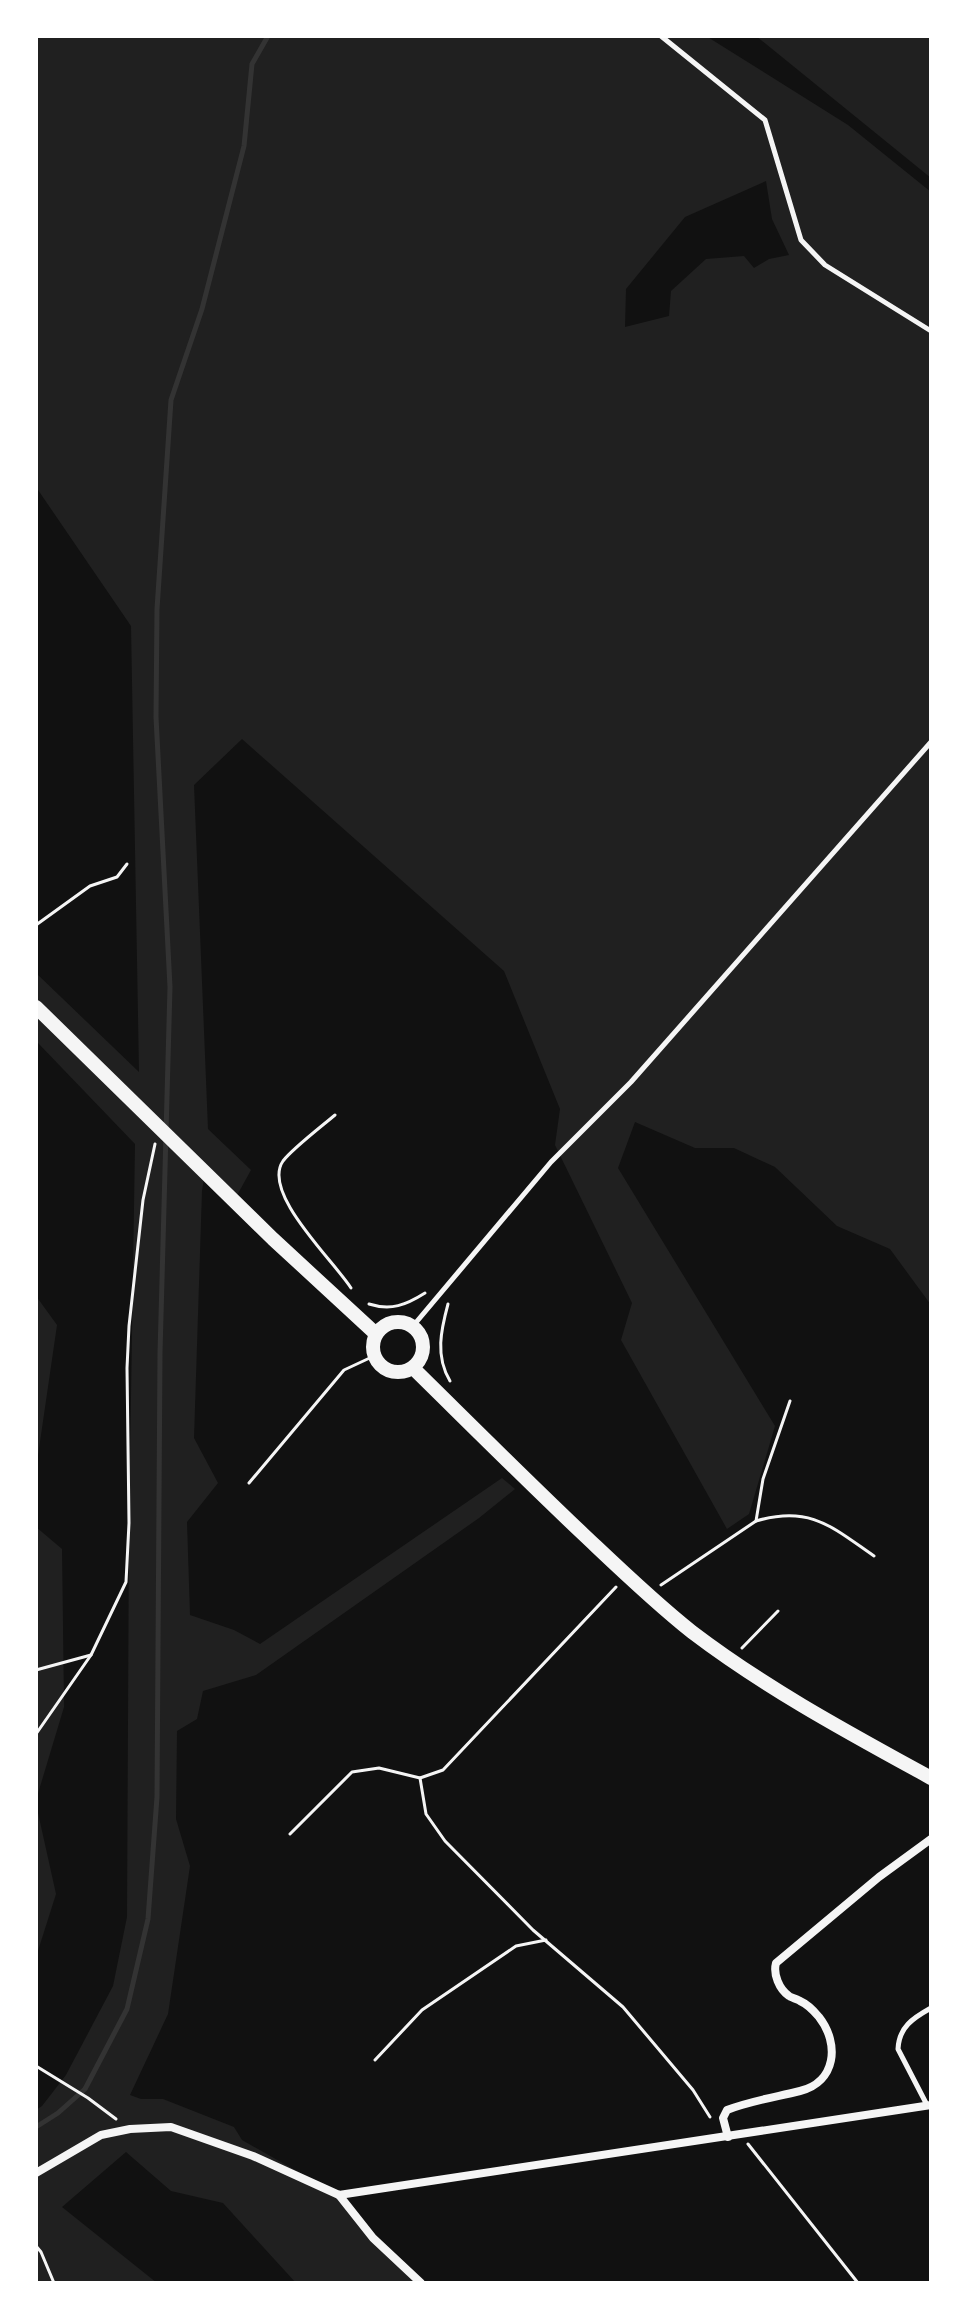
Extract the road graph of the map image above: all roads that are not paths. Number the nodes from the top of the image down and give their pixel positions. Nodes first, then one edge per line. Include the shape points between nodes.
1 (661, 36) edge
2 (931, 331) edge
3 (931, 742) edge
4 (36, 1007) edge
5 (413, 1326) junction
6 (376, 1334) junction
7 (413, 1368) junction
8 (931, 1778) edge
9 (931, 1839) edge
10 (931, 2008) edge
11 (929, 2105) edge
12 (725, 2137) junction
13 (36, 2173) edge
14 (339, 2195) junction
15 (421, 2283) edge

1 - 2 lane via 765,120 801,240 825,265
3 - 5 lane via 631,1082 551,1162
4 - 6 main road
5 - 6 main road via 393,1323
5 - 7 main road via 424,1347
6 - 7 main road via 374,1356 383,1369 398,1373
7 - 8 main road via 691,1631 768,1686
9 - 12 street via 776,1963 779,1984 789,1996 805,2002 828,2031 831,2065 811,2088 727,2110
10 - 11 lane via 911,2020 898,2039 898,2049
11 - 12 street
12 - 14 street
13 - 14 street via 101,2135 171,2127
14 - 15 street via 373,2238

